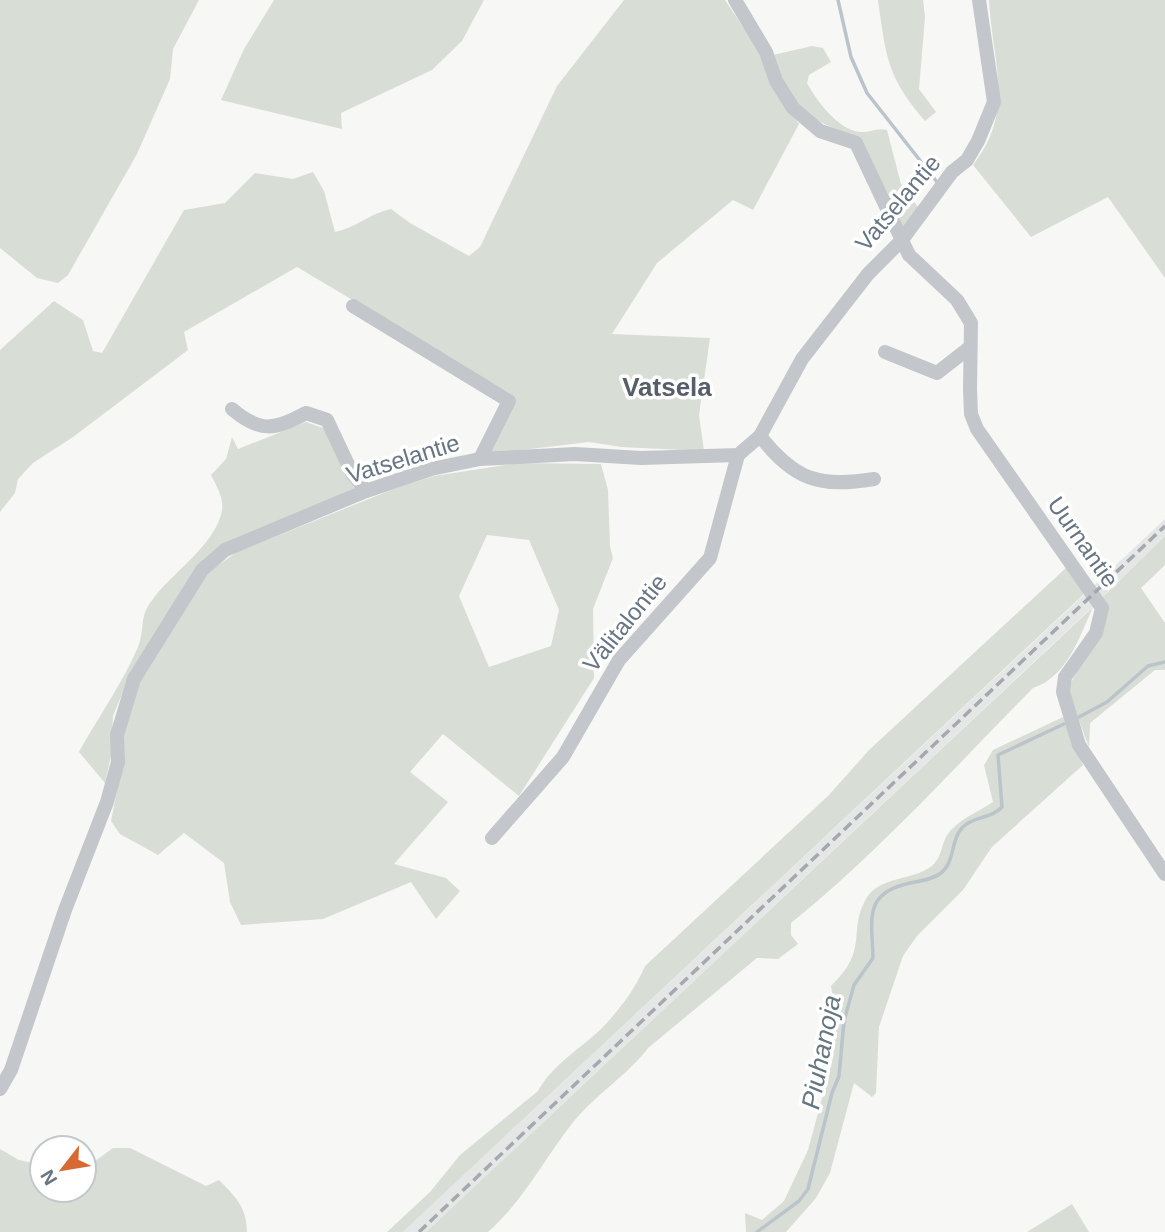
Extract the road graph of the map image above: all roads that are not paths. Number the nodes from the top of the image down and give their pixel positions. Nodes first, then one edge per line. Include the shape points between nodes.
1 (735, 0) edge
2 (979, 0) edge
3 (901, 241) junction
4 (353, 306) dead end
5 (969, 348) junction
6 (884, 352) dead end
7 (232, 409) dead end
8 (760, 436) junction
9 (738, 455) junction
10 (480, 459) junction
11 (874, 479) dead end
12 (366, 491) junction
13 (492, 838) dead end
14 (1165, 874) edge
15 (0, 1089) edge

1 - 3 street, Uurnantie via 793,108 820,131 856,143
2 - 3 street, Vatselantie via 994,102 967,160 922,208
3 - 5 street, Uurnantie via 909,255 957,300 971,323
3 - 8 street, Vatselantie via 868,274 802,359
4 - 10 street via 509,401
5 - 6 street via 937,373
5 - 14 street, Uurnantie via 971,414 977,429 1102,608 1096,632 1065,677 1063,692 1079,745
7 - 12 street via 247,422 263,427 282,426 306,413 327,419 352,474
8 - 9 street, Vatselantie
8 - 11 street via 777,457 805,478 842,484
9 - 10 street, Vatselantie via 641,458 575,454
9 - 13 street, Välitalontie via 710,558 619,660 563,757
10 - 12 street, Vatselantie via 431,469
12 - 15 street, Vatselantie via 225,551 202,570 134,679 117,735 118,762 107,802 11,1070

